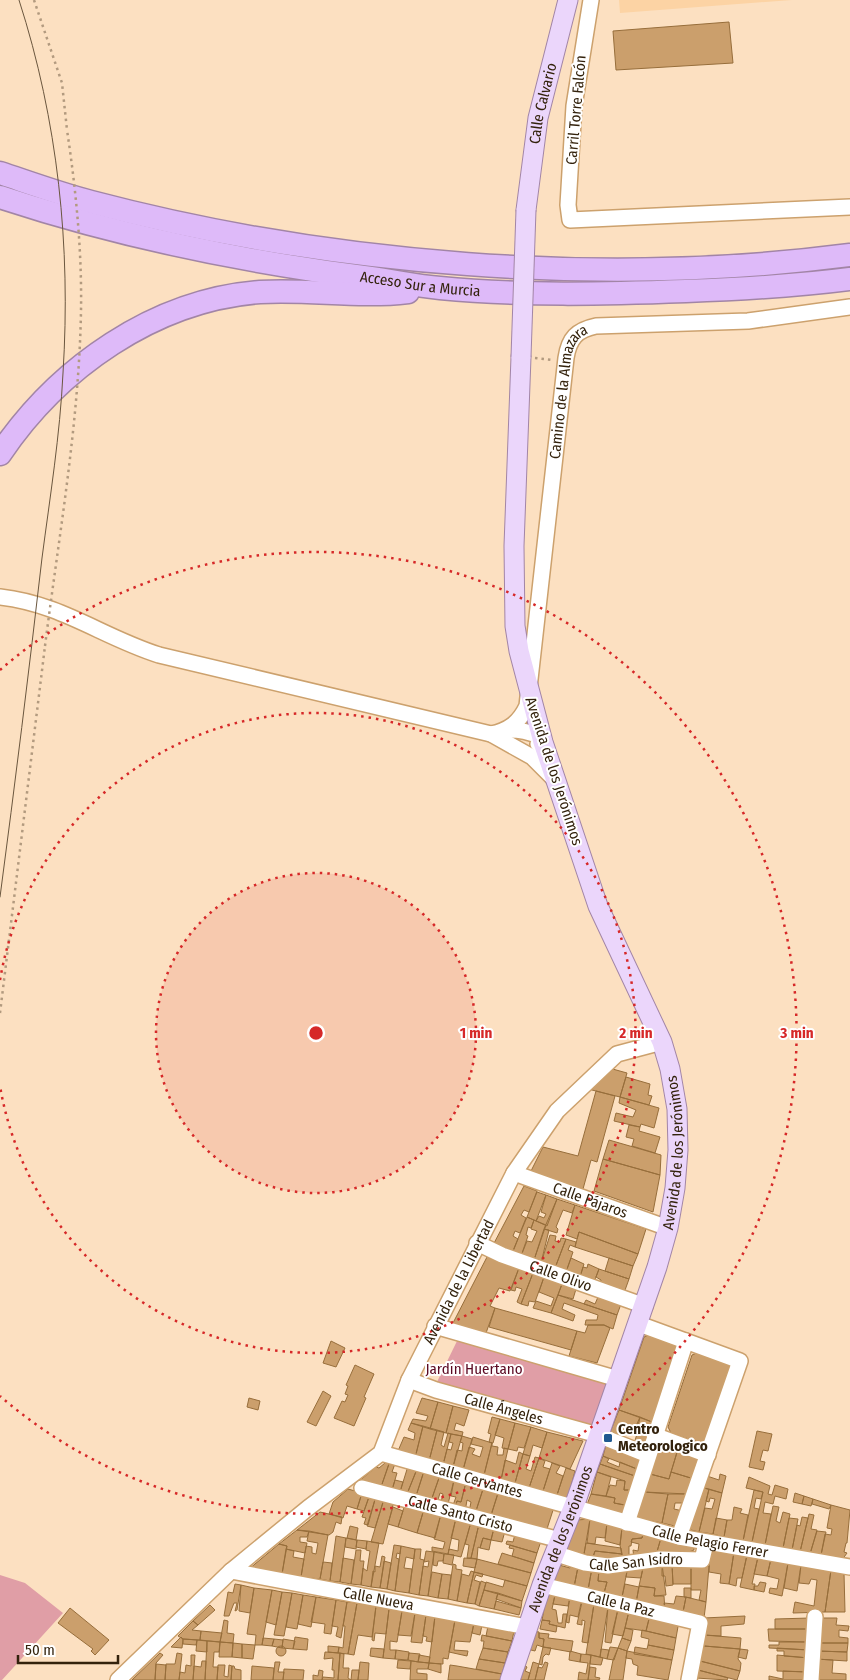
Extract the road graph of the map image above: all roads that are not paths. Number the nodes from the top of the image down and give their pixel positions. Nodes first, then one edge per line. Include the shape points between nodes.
1 (568, 0) edge
2 (592, 0) edge
3 (0, 173) edge
4 (0, 197) edge
5 (850, 207) edge
6 (850, 255) edge
7 (850, 279) edge
8 (439, 288) junction
9 (850, 307) edge
10 (522, 357) joint
11 (0, 454) edge
12 (0, 596) edge
13 (529, 693) junction
14 (506, 730) junction
15 (491, 734) junction
16 (542, 738) junction
17 (520, 750) junction
18 (556, 781) junction
19 (662, 1042) junction
20 (514, 1173) junction
21 (668, 1228) junction
22 (477, 1243) junction
23 (644, 1306) junction
24 (639, 1324) junction
25 (436, 1326) junction
26 (686, 1341) junction
27 (618, 1379) junction
28 (409, 1380) junction
29 (598, 1435) junction
30 (654, 1435) junction
31 (381, 1453) junction
32 (648, 1455) junction
33 (708, 1455) junction
34 (362, 1488) dead end
35 (573, 1508) junction
36 (627, 1523) junction
37 (679, 1537) junction
38 (706, 1543) junction
39 (557, 1547) junction
40 (850, 1567) edge
41 (230, 1571) junction
42 (542, 1585) junction
43 (815, 1617) dead end
44 (527, 1627) junction
45 (118, 1680) edge
46 (510, 1680) edge
47 (689, 1680) edge
48 (811, 1680) edge

1 - 10 main road, Calle Calvario, bridge via 538,118 526,210
2 - 5 street, Carril Torre Falcón via 574,106 568,205 570,220
3 - 6 highway, Acceso Sur a Murcia via 90,202 190,224 318,248 399,258 556,269 646,269
4 - 8 highway, Acceso Sur a Murcia via 84,223 167,243 314,271
7 - 8 highway, Acceso Sur a Murcia via 733,289 643,292 554,293
8 - 11 highway via 381,295 258,292 180,311 113,343 71,373 29,415
9 - 13 street, Camino de la Almazara via 748,321 596,326 584,328 570,341
10 - 13 main road, Avenida de los Jerónimos via 514,593 519,651
12 - 15 street via 57,609 158,655
13 - 14 street, Camino de la Almazara via 524,713
13 - 16 main road, Avenida de los Jerónimos
14 - 15 street
14 - 16 street via 528,732
15 - 17 street
16 - 17 street via 532,750
16 - 18 main road, Avenida de los Jerónimos
17 - 18 street
18 - 19 main road, Avenida de los Jerónimos via 598,906
19 - 20 street, Avenida de la Libertad via 617,1054 557,1111
19 - 21 main road, Avenida de los Jerónimos via 677,1109 678,1150
20 - 21 street, Calle Pájaros
20 - 22 street, Avenida de la Libertad
21 - 23 main road, Avenida de los Jerónimos
22 - 23 street, Calle Olivo
22 - 25 street, Avenida de la Libertad
23 - 24 main road, Avenida de los Jerónimos
24 - 26 street
24 - 27 main road, Avenida de los Jerónimos
25 - 27 street
25 - 28 street, Avenida de la Libertad
26 - 30 street
26 - 33 street via 740,1361
27 - 29 main road, Avenida de los Jerónimos
28 - 29 street, Calle Ángeles
28 - 31 street, Avenida de la Libertad
29 - 32 street, Calle Ángeles
29 - 35 main road, Avenida de los Jerónimos
30 - 32 street
30 - 33 street
31 - 35 street, Calle Cervantes
31 - 41 street
32 - 36 street
33 - 37 street
34 - 39 street, Calle Santo Cristo
35 - 36 street, Calle Pelagio Ferrer
35 - 39 main road, Avenida de los Jerónimos
36 - 37 street, Calle Pelagio Ferrer
37 - 38 street, Calle Pelagio Ferrer
38 - 39 street, Calle San Isidro via 702,1560 660,1559 608,1566 585,1563
38 - 40 street, Calle Pelagio Ferrer
39 - 42 main road, Avenida de los Jerónimos
41 - 44 street, Calle Nueva
41 - 45 street
42 - 44 main road, Avenida de los Jerónimos
42 - 47 street, Calle la Paz via 700,1623
43 - 48 street
44 - 46 main road, Avenida de los Jerónimos

